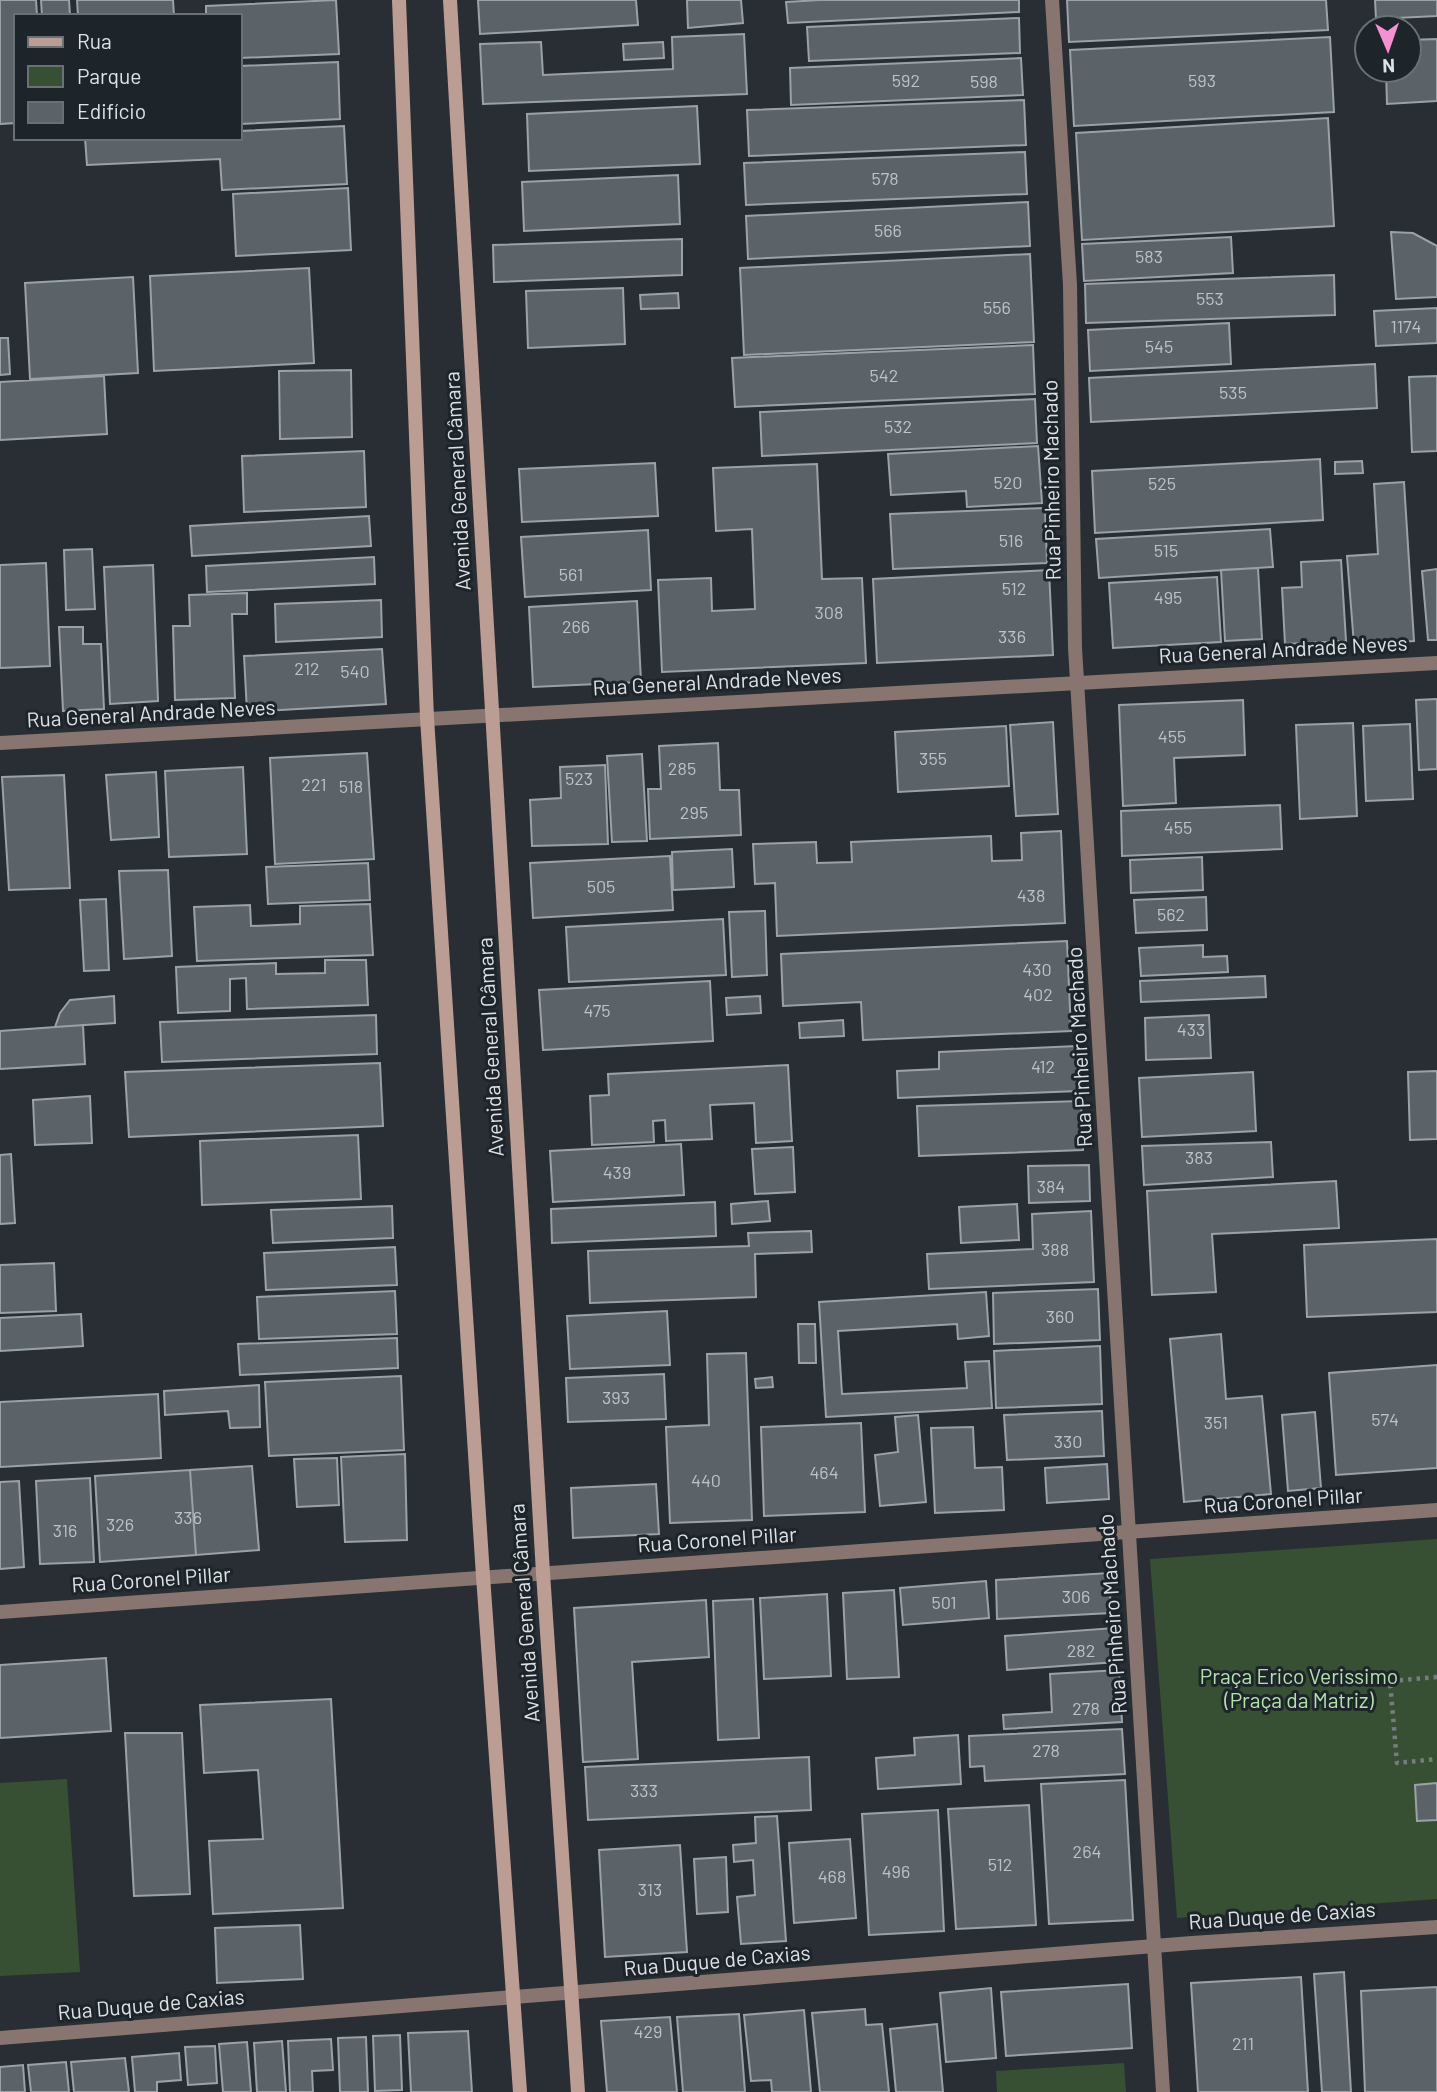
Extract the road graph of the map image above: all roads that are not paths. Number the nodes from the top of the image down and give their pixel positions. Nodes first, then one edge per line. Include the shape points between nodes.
1 (399, 0) edge
2 (450, 0) edge
3 (1052, 0) edge
4 (1437, 663) edge
5 (1079, 682) junction
6 (493, 716) junction
7 (427, 718) junction
8 (0, 743) edge
9 (1437, 1510) edge
10 (1128, 1533) junction
11 (543, 1573) junction
12 (483, 1576) junction
13 (0, 1612) edge
14 (1437, 1927) edge
15 (1155, 1946) junction
16 (572, 1993) junction
17 (514, 1997) junction
18 (0, 2038) edge
19 (520, 2092) edge
20 (578, 2092) edge
21 (1163, 2092) edge

1 - 7 main road, Avenida General Câmara
2 - 6 main road, Avenida General Câmara
3 - 5 street, Rua Pinheiro Machado via 1070,285
4 - 5 street, Rua General Andrade Neves
5 - 6 street, Rua General Andrade Neves
5 - 10 street, Rua Pinheiro Machado
6 - 7 street, Rua General Andrade Neves
6 - 11 main road, Avenida General Câmara
7 - 8 street, Rua General Andrade Neves
7 - 12 main road, Avenida General Câmara
9 - 10 street, Rua Coronel Pillar
10 - 11 street, Rua Coronel Pillar
10 - 15 street, Rua Pinheiro Machado
11 - 12 street, Rua Coronel Pillar
11 - 16 main road, Avenida General Câmara
12 - 13 street, Rua Coronel Pillar
12 - 17 main road, Avenida General Câmara
14 - 15 street, Rua Duque de Caxias
15 - 16 street, Rua Duque de Caxias
15 - 21 street, Rua Pinheiro Machado
16 - 17 street, Rua Duque de Caxias
16 - 20 main road, Avenida General Câmara
17 - 18 street, Rua Duque de Caxias
17 - 19 main road, Avenida General Câmara

